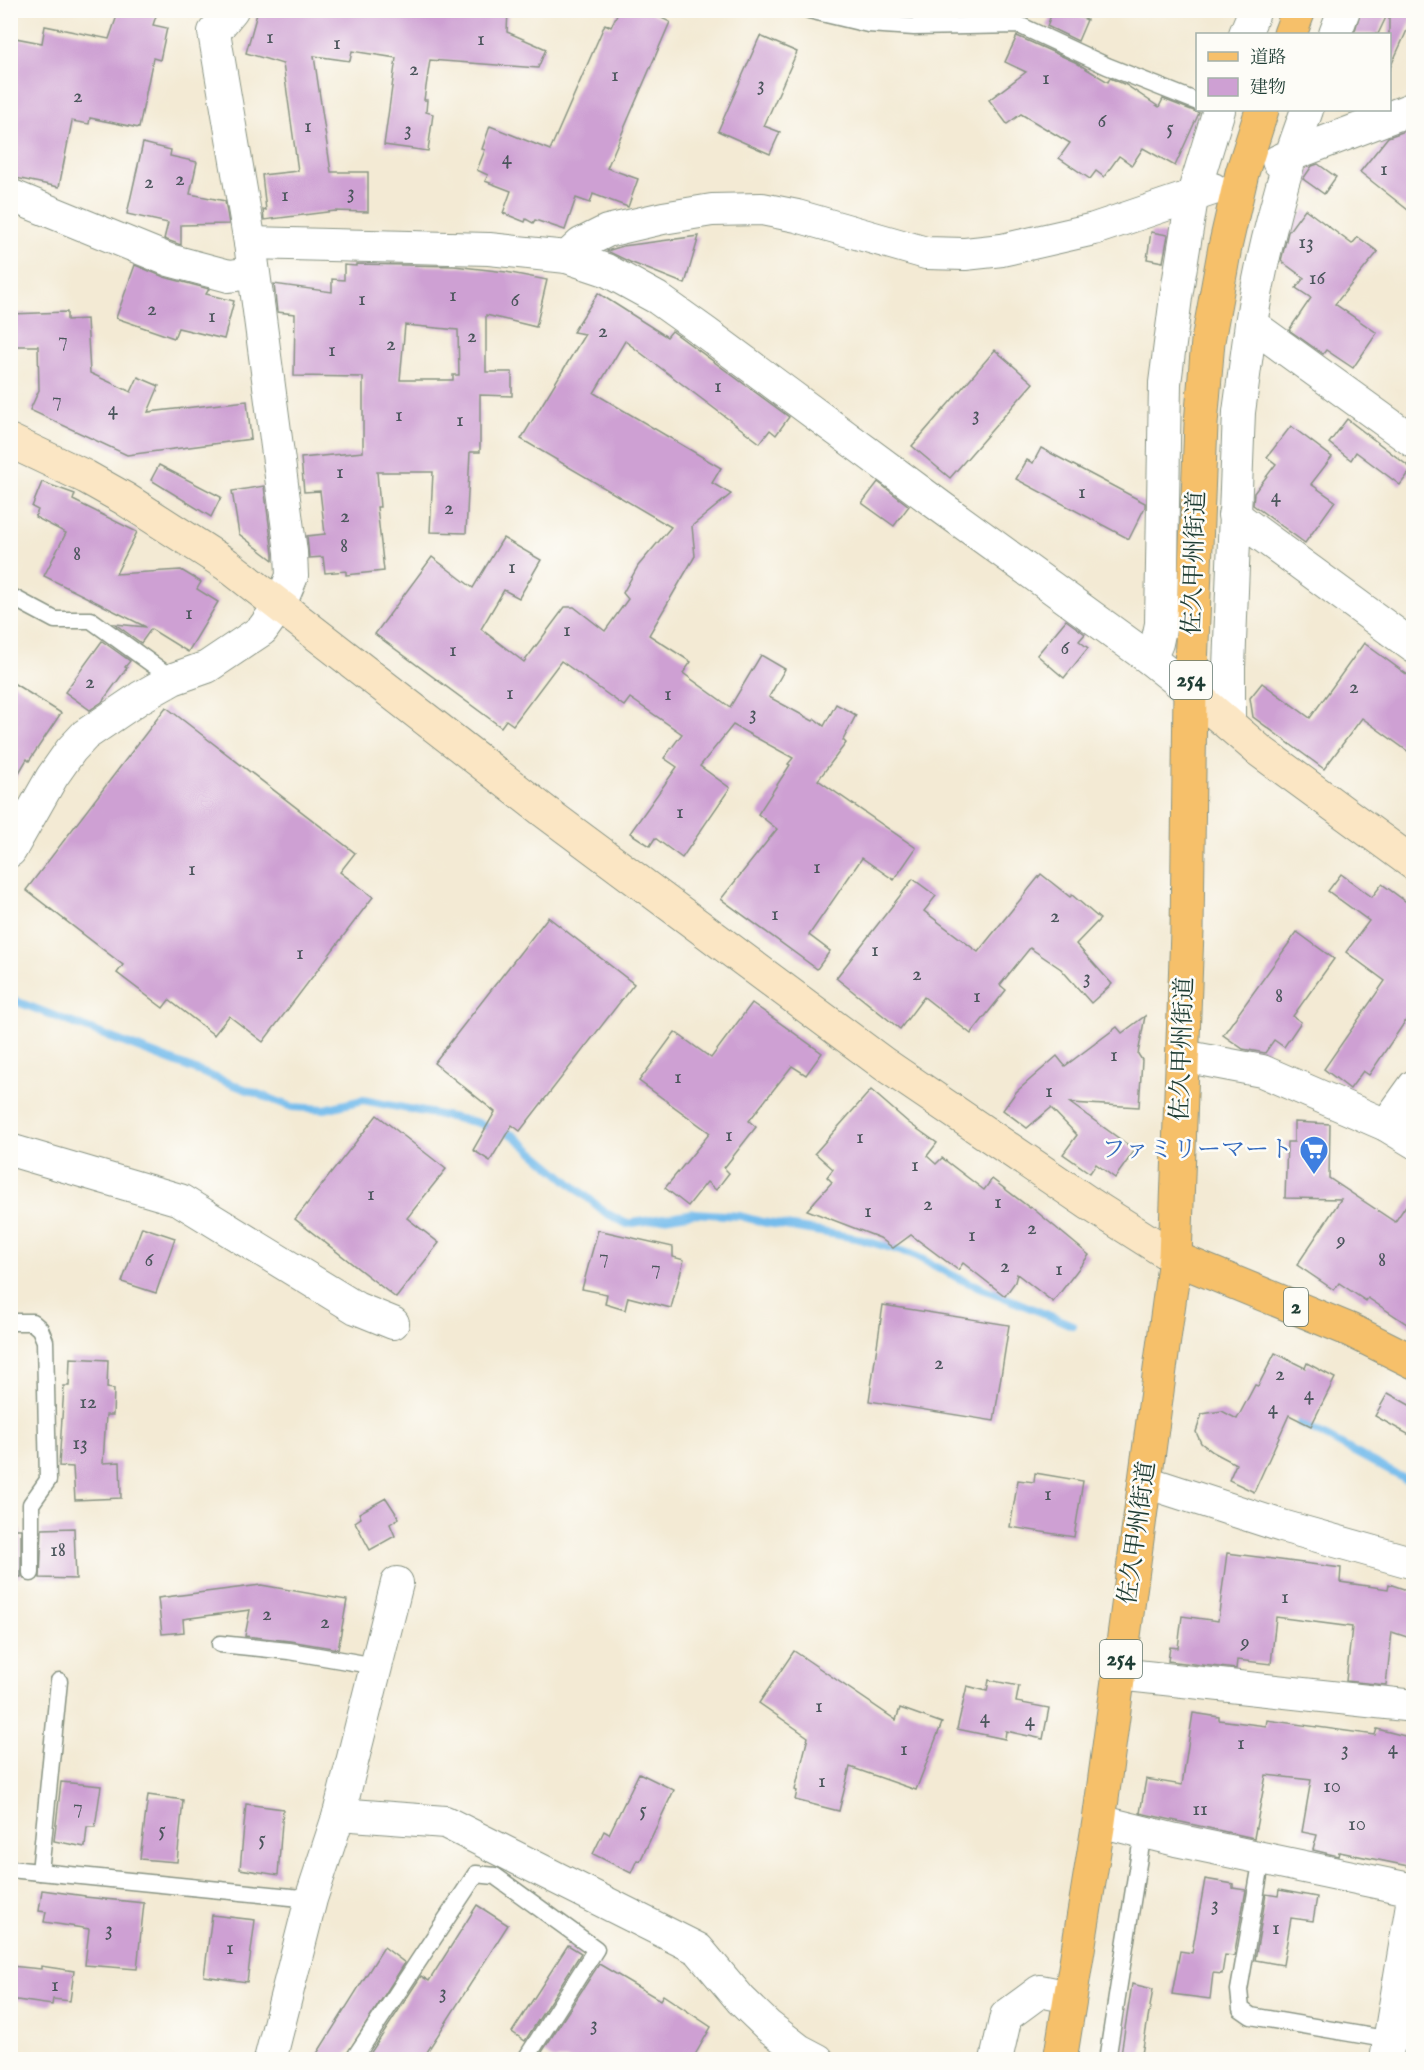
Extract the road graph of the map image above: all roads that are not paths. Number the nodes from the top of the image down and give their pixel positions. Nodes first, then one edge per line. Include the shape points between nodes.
1 (809, 10) edge
2 (1255, 10) edge
3 (1299, 10) edge
4 (1344, 10) edge
5 (215, 18) edge
6 (993, 18) edge
7 (1245, 33) edge
8 (1290, 33) edge
9 (1335, 33) edge
10 (1196, 102) edge
11 (1413, 108) edge
12 (1219, 111) edge
13 (1262, 111) edge
14 (1306, 111) edge
15 (1282, 159) junction
16 (1203, 194) junction
17 (10, 195) edge
18 (567, 257) junction
19 (251, 258) junction
20 (1251, 324) junction
21 (10, 441) edge
22 (1413, 442) edge
23 (1234, 515) junction
24 (10, 596) edge
25 (280, 605) junction
26 (1413, 647) edge
27 (1150, 659) junction
28 (173, 680) junction
29 (1190, 691) junction
30 (1229, 725) junction
31 (10, 851) edge
32 (1413, 864) edge
33 (1183, 1056) junction
34 (1413, 1086) edge
35 (1386, 1125) junction
36 (1413, 1142) edge
37 (10, 1150) edge
38 (1175, 1258) junction
39 (10, 1322) edge
40 (393, 1323) dead end
41 (1413, 1362) edge
42 (1146, 1482) junction
43 (1413, 1563) edge
44 (31, 1573) dead end
45 (397, 1583) dead end
46 (220, 1644) dead end
47 (376, 1666) junction
48 (1118, 1674) junction
49 (59, 1681) dead end
50 (1413, 1706) edge
51 (339, 1814) junction
52 (1099, 1821) junction
53 (1143, 1832) junction
54 (1262, 1858) junction
55 (10, 1869) edge
56 (40, 1872) junction
57 (527, 1880) junction
58 (1413, 1891) edge
59 (311, 1899) junction
60 (1070, 1997) junction
61 (1396, 2048) edge
62 (270, 2060) edge
63 (353, 2060) edge
64 (525, 2060) edge
65 (819, 2060) edge
66 (996, 2060) edge
67 (1060, 2060) edge
68 (1107, 2060) edge

1 - 6 lane via 868,24 914,27
2 - 7 street
3 - 8 main road
4 - 9 street
5 - 19 street
6 - 10 lane
11 - 15 street
12 - 16 street
13 - 29 main road, 佐久甲州街道 / 254 via 1242,173 1208,340
14 - 15 street
15 - 20 street
16 - 18 street via 1094,229 1012,248 965,254 926,253 762,209 712,210 607,231 581,244
16 - 27 street via 1176,297 1165,383 1161,624
17 - 19 street via 169,260 228,276
18 - 19 street via 489,249
18 - 27 street via 606,270 657,298
19 - 25 street via 291,552 292,576
20 - 22 street
20 - 23 street via 1239,412
21 - 25 main road via 125,499 226,564
23 - 26 street
23 - 30 street
24 - 28 lane via 55,620 91,620
25 - 28 street via 262,630 238,647
25 - 38 main road via 479,760 884,1064
27 - 29 street
28 - 31 street via 85,735 52,777
29 - 30 main road
29 - 33 main road, 佐久甲州街道 / 254
30 - 32 main road
33 - 35 street via 1262,1071
33 - 38 main road, 佐久甲州街道 / 254
34 - 35 street
35 - 36 street
37 - 40 street via 180,1200 356,1308
38 - 41 main road, 2 via 1350,1330
38 - 42 main road, 佐久甲州街道 / 254
39 - 44 lane via 32,1322 45,1341 48,1480 31,1504
42 - 43 street
42 - 48 main road, 佐久甲州街道 / 254
45 - 47 street
46 - 47 lane
47 - 51 street
48 - 50 street
48 - 52 main road, 佐久甲州街道 / 254
49 - 56 lane
51 - 57 street via 445,1822
51 - 59 street
52 - 53 street
52 - 60 main road, 佐久甲州街道 / 254
53 - 54 street
53 - 68 lane
54 - 58 street
54 - 61 lane via 1239,1990 1240,2009 1251,2016
55 - 56 lane
56 - 59 lane
57 - 63 lane via 476,1874
57 - 64 lane via 596,1948
57 - 65 street via 698,1949 768,2025
58 - 61 street
59 - 62 street
60 - 66 street via 1040,1991 1006,2016
60 - 67 main road, 佐久甲州街道 / 254

